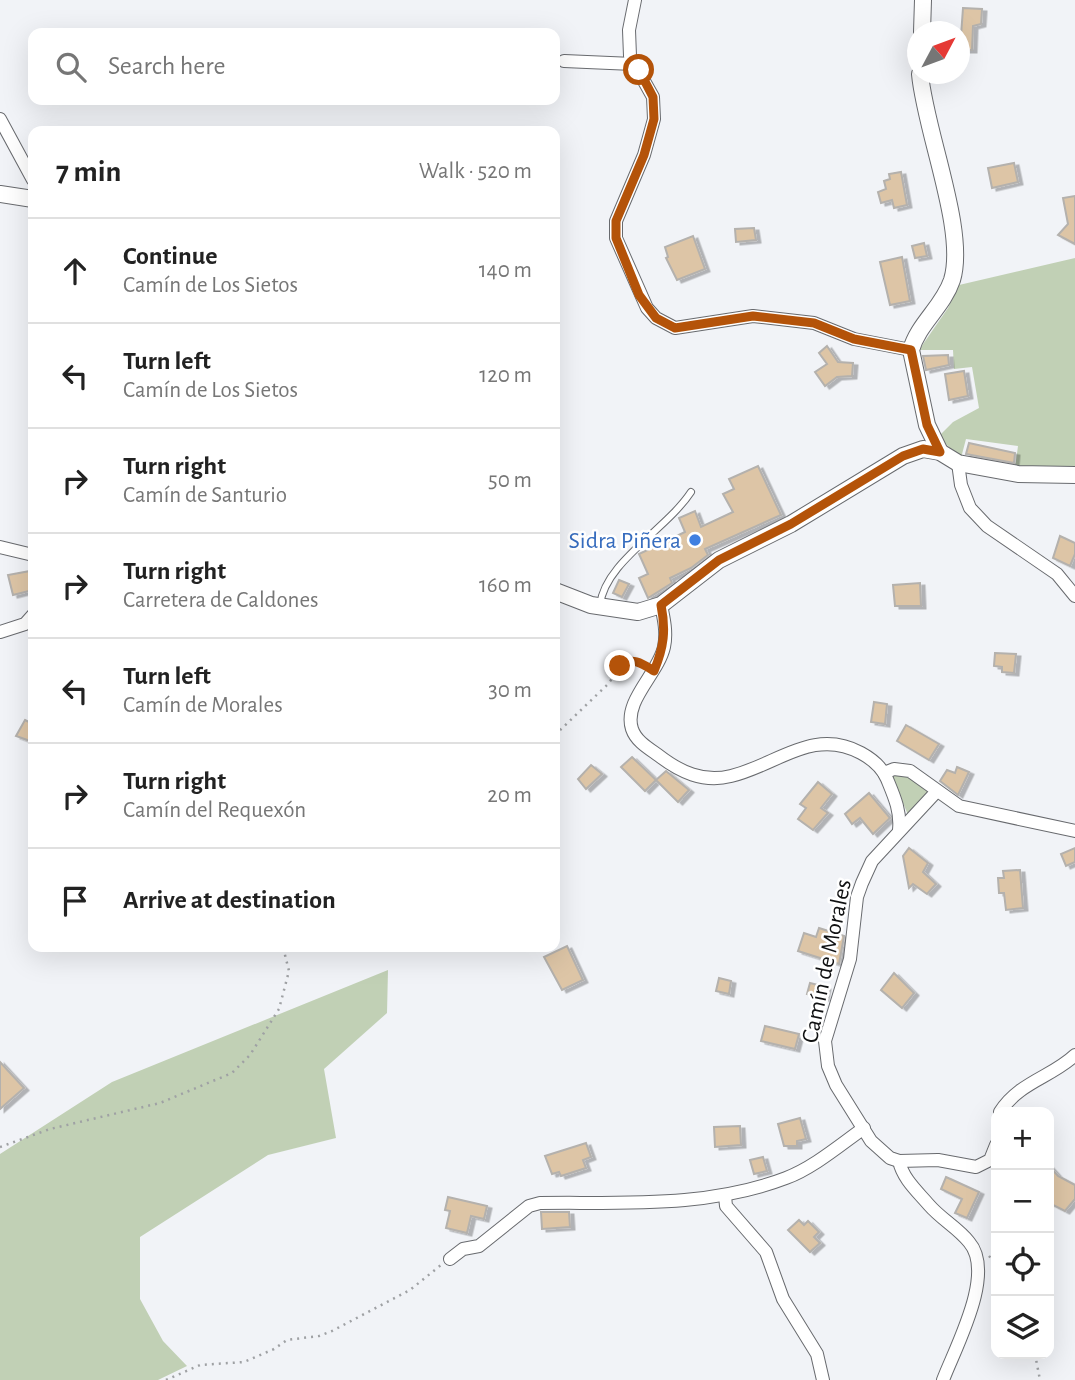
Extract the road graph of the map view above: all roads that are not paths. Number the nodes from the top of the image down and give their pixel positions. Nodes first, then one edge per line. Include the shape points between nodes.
1 (635, 0) edge
2 (923, 0) edge
3 (922, 21) edge
4 (564, 61) dead end
5 (633, 64) junction
6 (921, 84) edge
7 (0, 119) edge
8 (28, 171) edge
9 (0, 194) edge
10 (28, 198) edge
11 (911, 350) junction
12 (940, 452) junction
13 (958, 463) junction
14 (1075, 475) edge
15 (691, 492) dead end
16 (0, 547) edge
17 (28, 554) edge
18 (560, 593) edge
19 (1075, 596) edge
20 (661, 605) junction
21 (600, 607) junction
22 (28, 625) edge
23 (0, 632) edge
24 (884, 773) junction
25 (937, 791) junction
26 (900, 830) junction
27 (1075, 831) edge
28 (1075, 1055) edge
29 (1005, 1107) edge
30 (864, 1128) junction
31 (991, 1156) edge
32 (899, 1161) junction
33 (725, 1196) junction
34 (450, 1259) road end
35 (823, 1380) edge
36 (943, 1380) edge

1 - 5 street via 629,30
2 - 3 street
4 - 5 street
5 - 11 street via 648,83 654,119 616,221 616,238 639,295 656,318 675,328 753,316 814,323 854,339
6 - 11 street via 956,253 952,280 941,304
7 - 8 street
9 - 10 street
11 - 12 street via 927,425
12 - 13 street
12 - 20 street via 923,449 903,456 791,524 719,560
13 - 14 street via 1018,474
13 - 19 street via 970,508 987,526 1057,574
15 - 21 lane via 677,513 625,558 602,590
16 - 17 street
18 - 21 street
20 - 21 street via 638,612
20 - 24 street via 664,647 631,720 641,743 678,770 698,778 730,776 792,750 834,744 867,756
22 - 23 street
24 - 25 street via 910,771
24 - 26 street via 898,806
25 - 26 street, Camín de Morales
25 - 27 street via 959,806
26 - 30 street, Camín de Morales via 872,861 857,897 850,959 825,1041 831,1076
28 - 29 street via 1065,1065 1032,1080
30 - 32 street, Camín de Morales via 880,1152
30 - 33 street via 788,1178
31 - 32 street via 976,1167 937,1160
32 - 36 street via 901,1173 968,1241 979,1269 978,1287
33 - 34 street via 540,1203 529,1206 479,1246
33 - 35 street via 726,1206 766,1252 783,1298 817,1354

